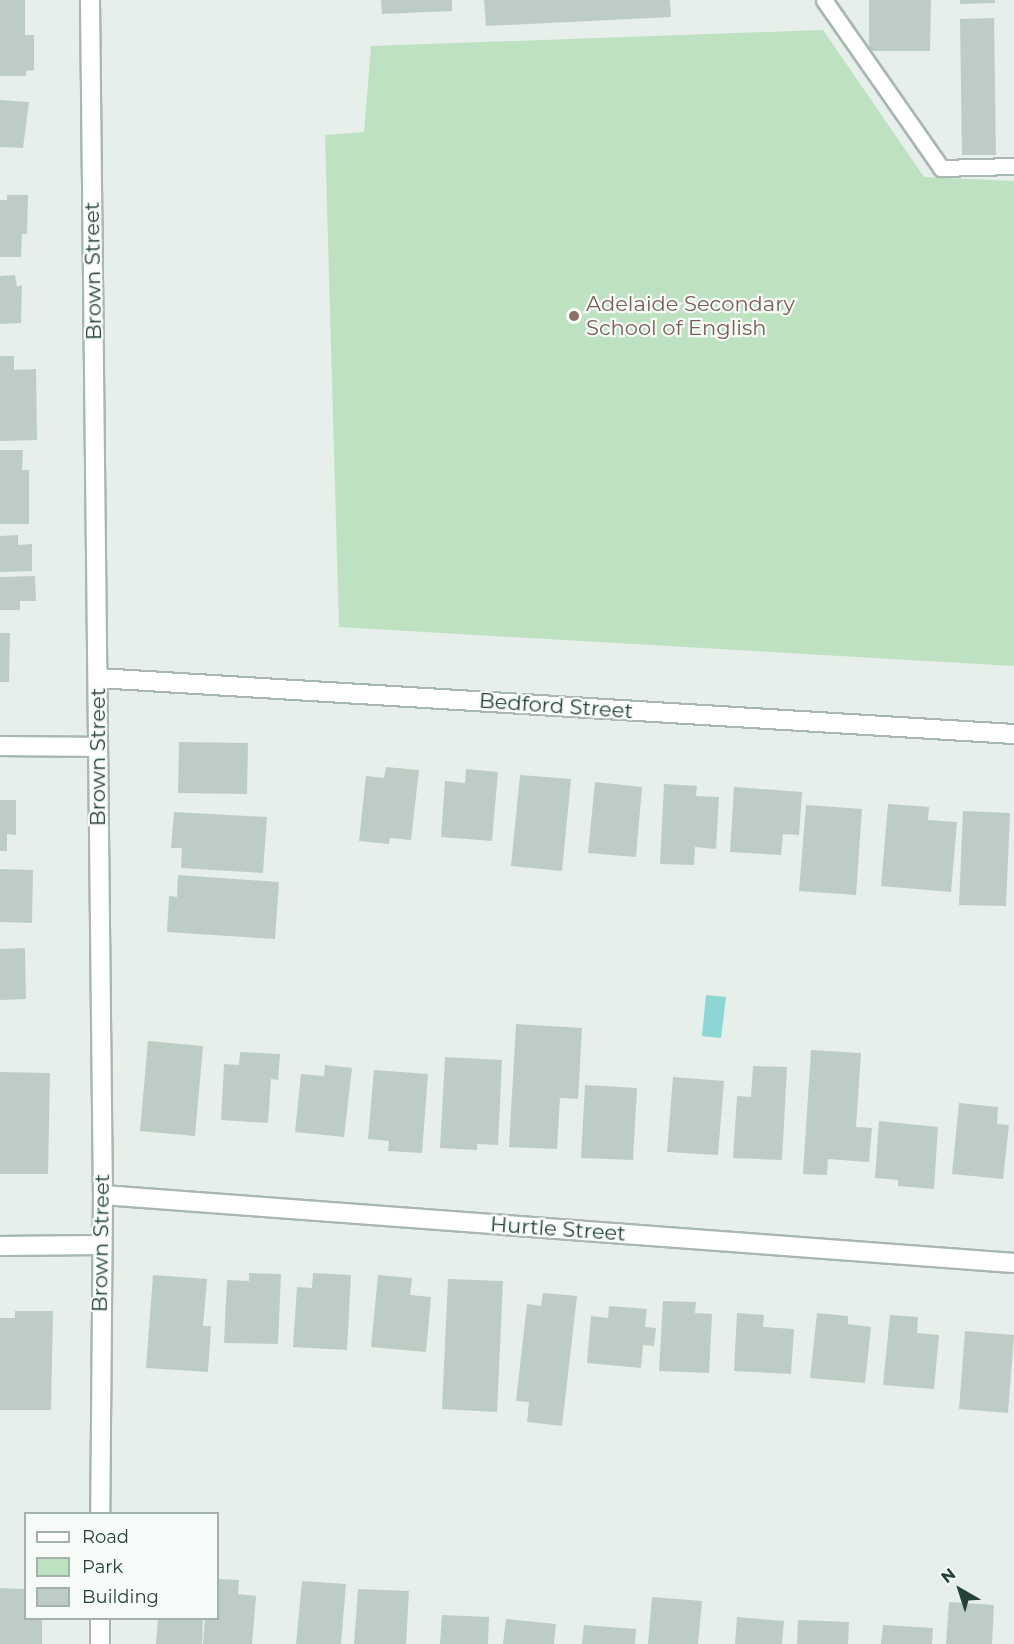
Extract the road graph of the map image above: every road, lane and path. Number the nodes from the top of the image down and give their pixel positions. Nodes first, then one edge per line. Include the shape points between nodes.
1 (90, 0) edge
2 (824, 0) edge
3 (1014, 166) edge
4 (98, 678) junction
5 (1014, 734) edge
6 (0, 746) edge
7 (98, 747) junction
8 (103, 1195) junction
9 (100, 1245) junction
10 (0, 1246) edge
11 (1014, 1263) edge
12 (100, 1512) edge
13 (100, 1620) edge
14 (100, 1644) edge

1 - 4 street, Brown Street
2 - 3 lane via 941,168
4 - 5 street, Bedford Street
4 - 7 street, Brown Street
6 - 7 street
7 - 8 street, Brown Street
8 - 9 street, Brown Street
8 - 11 street, Hurtle Street
9 - 10 street
9 - 12 street, Brown Street
13 - 14 street

